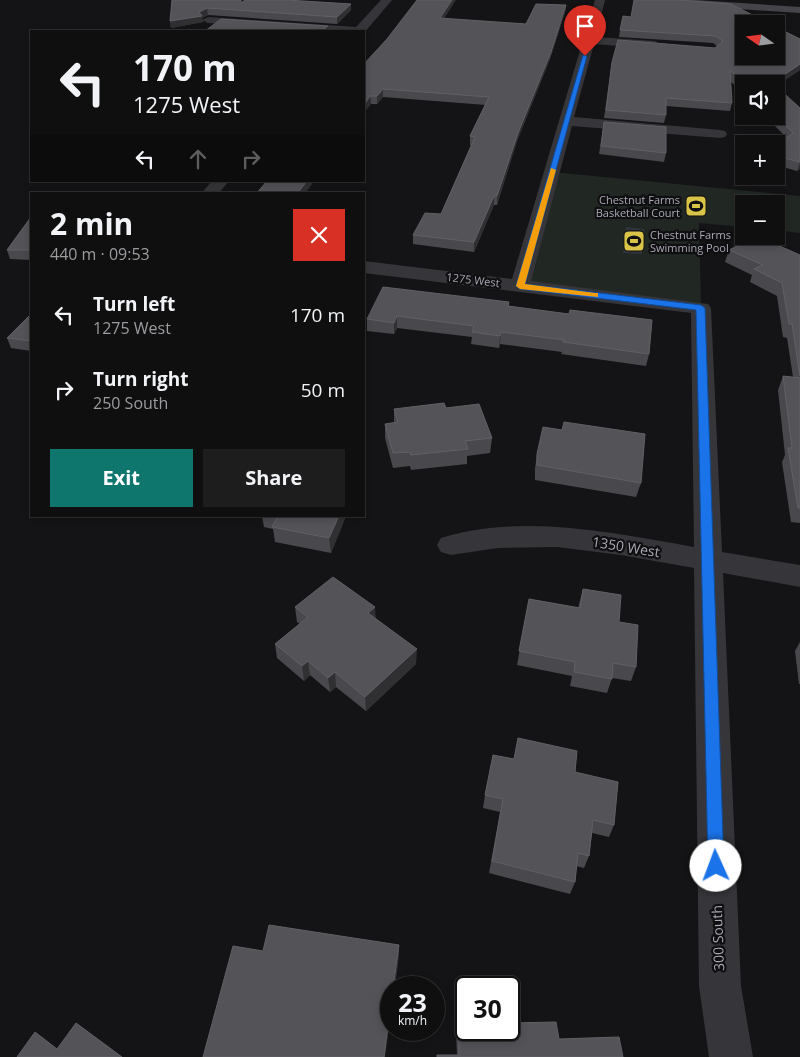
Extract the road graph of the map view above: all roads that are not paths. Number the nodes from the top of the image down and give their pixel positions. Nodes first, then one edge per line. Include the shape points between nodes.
1 (387, 0) edge
2 (600, 0) edge
3 (648, 0) edge
4 (800, 10) edge
5 (208, 20) edge
6 (345, 30) edge
7 (360, 30) edge
8 (589, 40) junction
9 (663, 46) edge
10 (566, 121) junction
11 (720, 134) dead end
12 (220, 182) edge
13 (211, 192) edge
14 (365, 267) edge
15 (520, 286) junction
16 (701, 308) joint
17 (450, 545) dead end
18 (708, 560) junction
19 (800, 576) edge
20 (731, 1057) edge

1 - 7 street
2 - 8 street
3 - 4 street
5 - 6 street
8 - 9 street
8 - 10 street
10 - 11 street
10 - 15 street
12 - 13 street
14 - 15 street, 1275 West
15 - 16 street, 1275 West
16 - 18 street, 300 South
17 - 18 street, 1350 West via 498,538 557,537
18 - 19 street, 1350 West
18 - 20 street, 300 South via 720,986

